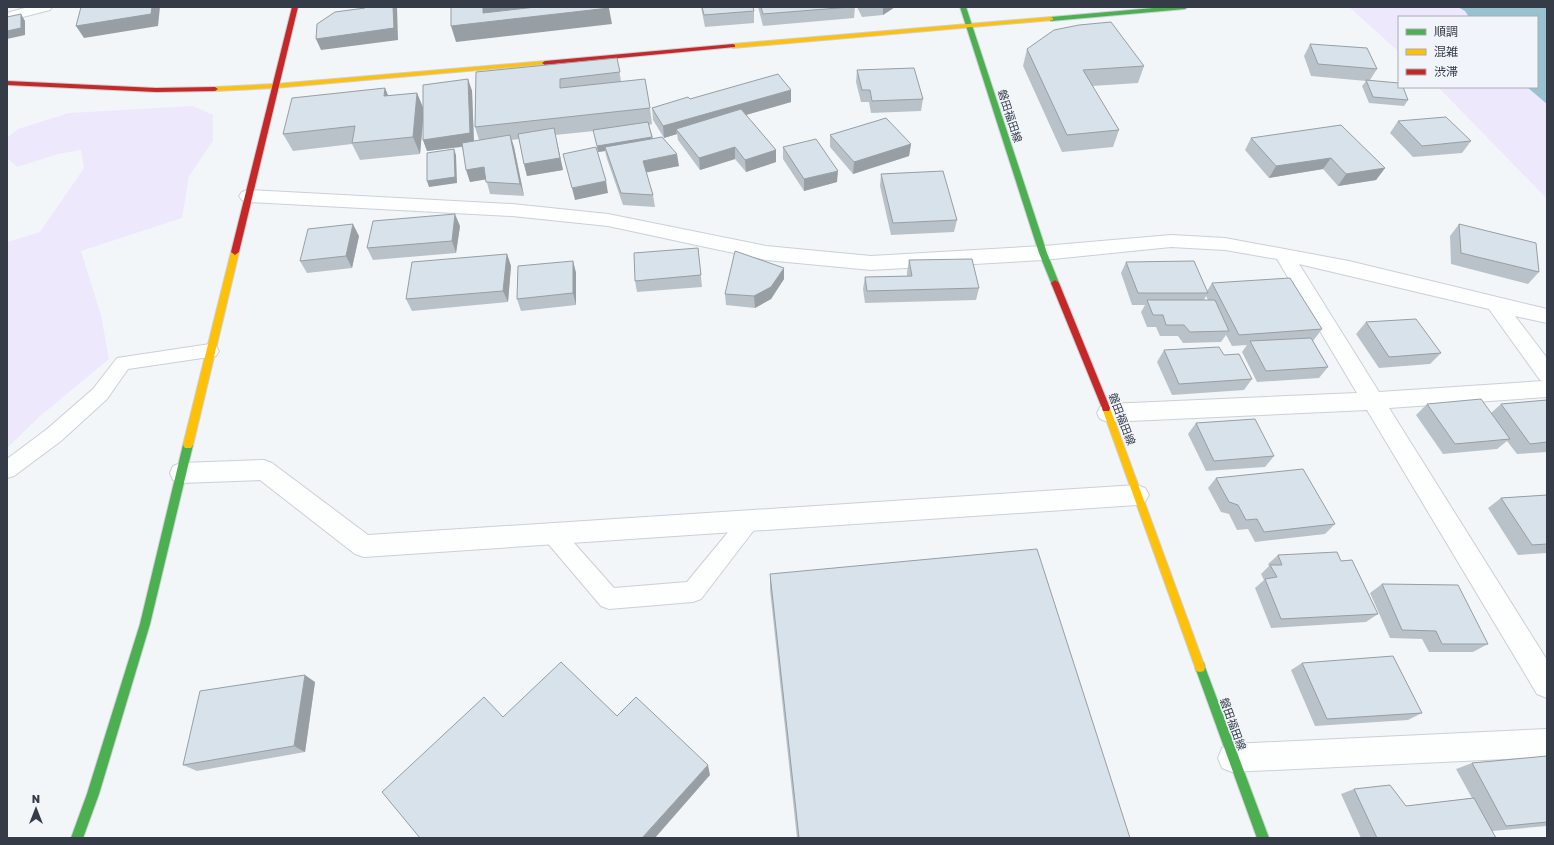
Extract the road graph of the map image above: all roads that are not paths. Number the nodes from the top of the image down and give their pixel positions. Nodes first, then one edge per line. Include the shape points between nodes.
1 (45, 7) edge
2 (295, 7) edge
3 (963, 7) edge
4 (1185, 7) edge
5 (7, 17) edge
6 (968, 26) junction
7 (7, 83) edge
8 (275, 86) junction
9 (248, 196) junction
10 (1043, 253) junction
11 (1282, 254) junction
12 (1495, 302) junction
13 (1547, 316) edge
14 (210, 351) junction
15 (1547, 374) edge
16 (1547, 389) edge
17 (1373, 402) junction
18 (1108, 413) junction
19 (7, 470) edge
20 (181, 473) junction
21 (1137, 495) junction
22 (750, 520) junction
23 (552, 533) junction
24 (1547, 685) edge
25 (1547, 743) edge
26 (1232, 758) junction
27 (77, 838) edge
28 (1263, 838) edge

1 - 5 street
2 - 8 street
3 - 6 street, 磐田福田線
4 - 6 street
6 - 8 street
6 - 10 street, 磐田福田線
7 - 8 street via 50,83 156,90
8 - 9 street
9 - 10 street via 512,210 608,220 766,253 872,263
9 - 14 street
10 - 11 street via 1171,241 1225,244
10 - 18 street, 磐田福田線
11 - 12 street
11 - 17 street
12 - 13 street
12 - 15 street
14 - 19 lane via 123,363 100,394 54,435
14 - 20 street
16 - 17 street
17 - 18 street
17 - 24 street
18 - 21 street, 磐田福田線
20 - 23 street via 264,470 364,546
20 - 27 street via 145,624
21 - 22 street
21 - 26 street, 磐田福田線
22 - 23 street
22 - 23 lane via 693,592 609,599
25 - 26 street
26 - 28 street, 磐田福田線

